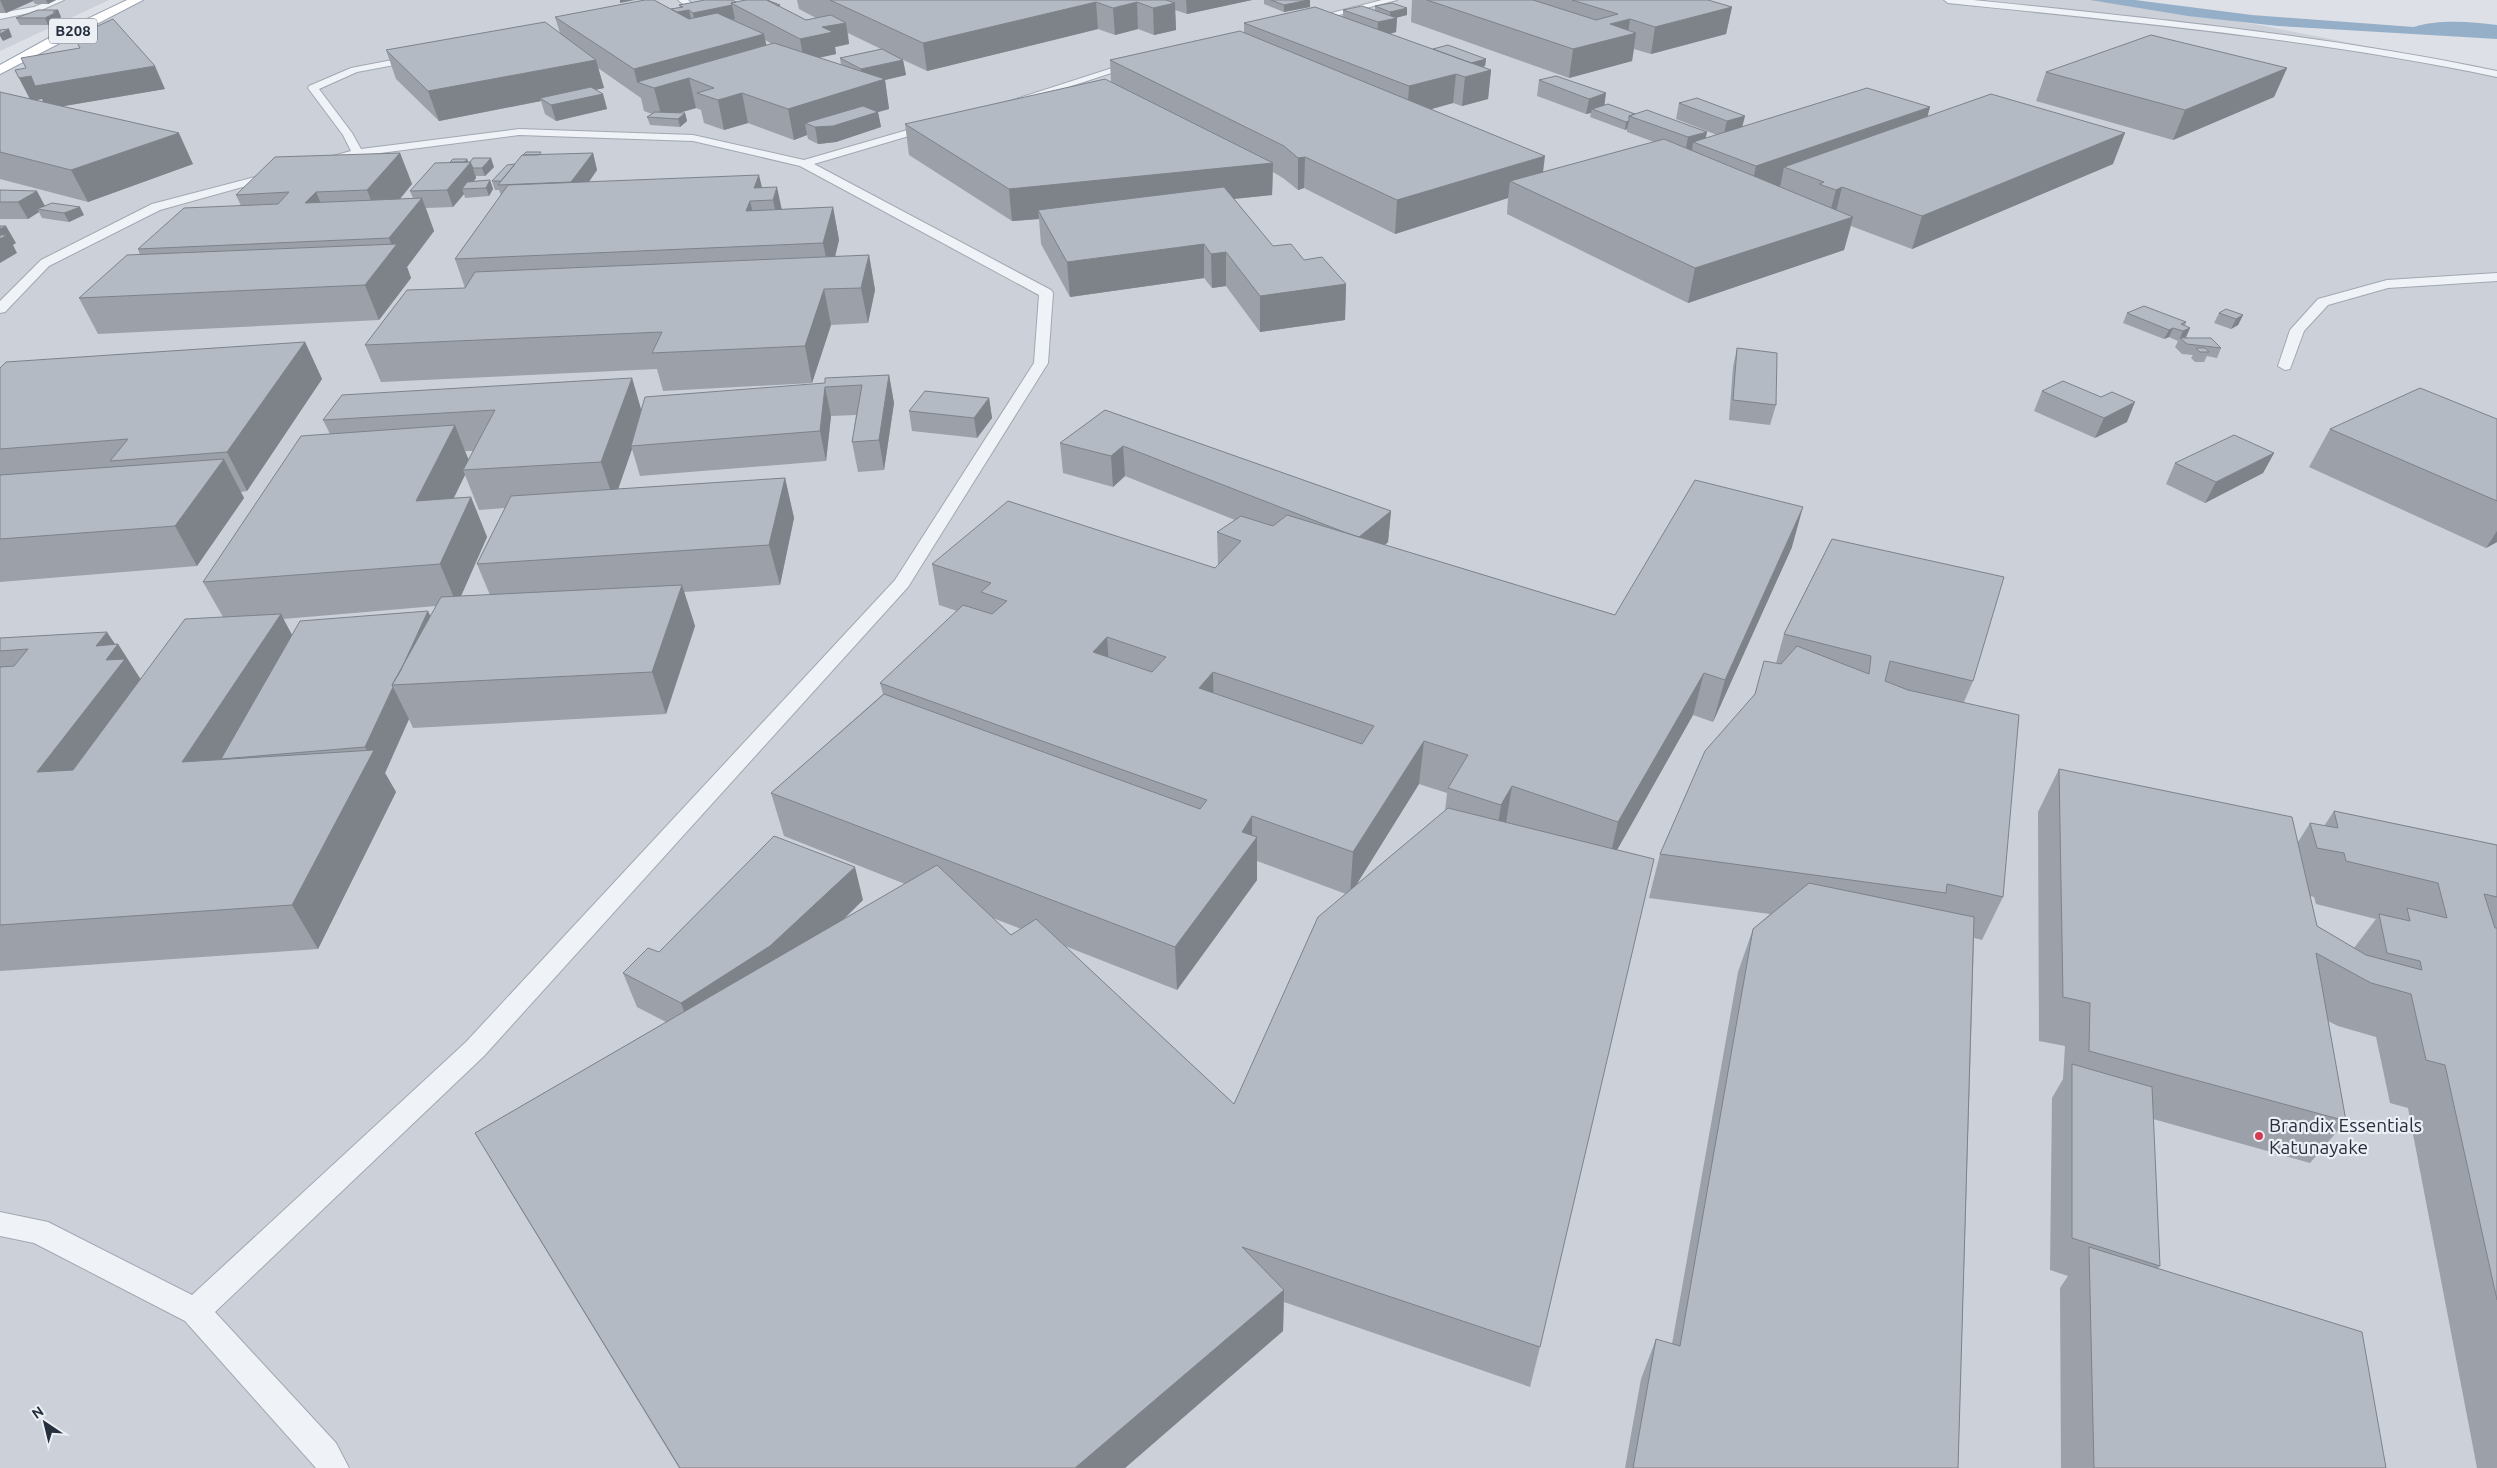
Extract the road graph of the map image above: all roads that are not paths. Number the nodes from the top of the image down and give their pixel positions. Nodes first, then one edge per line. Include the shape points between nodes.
1 (60, 0) edge
2 (137, 0) edge
3 (682, 0) edge
4 (1394, 0) edge
5 (1948, 0) edge
6 (672, 9) edge
7 (0, 16) edge
8 (1300, 22) edge
9 (431, 55) edge
10 (1150, 59) edge
11 (3, 67) edge
12 (2497, 74) edge
13 (1001, 106) edge
14 (945, 122) edge
15 (356, 153) junction
16 (804, 163) junction
17 (309, 166) edge
18 (290, 171) edge
19 (2497, 277) edge
20 (0, 309) edge
21 (2285, 366) dead end
22 (0, 1224) edge
23 (195, 1312) junction
24 (333, 1468) edge

1 - 7 lane via 36,9
2 - 11 main road, B208
3 - 6 lane via 695,5
4 - 8 lane
5 - 12 lane via 2217,28 2406,55
9 - 15 lane via 354,70 313,88 348,135
10 - 13 lane
14 - 16 lane
15 - 16 lane via 519,132 693,138
15 - 17 lane
16 - 23 lane via 1046,292 1041,363 902,583 475,1049
18 - 20 lane via 156,207 45,263
19 - 21 lane via 2387,284 2323,302 2297,330
22 - 23 lane via 38,1232
23 - 24 lane via 325,1454

